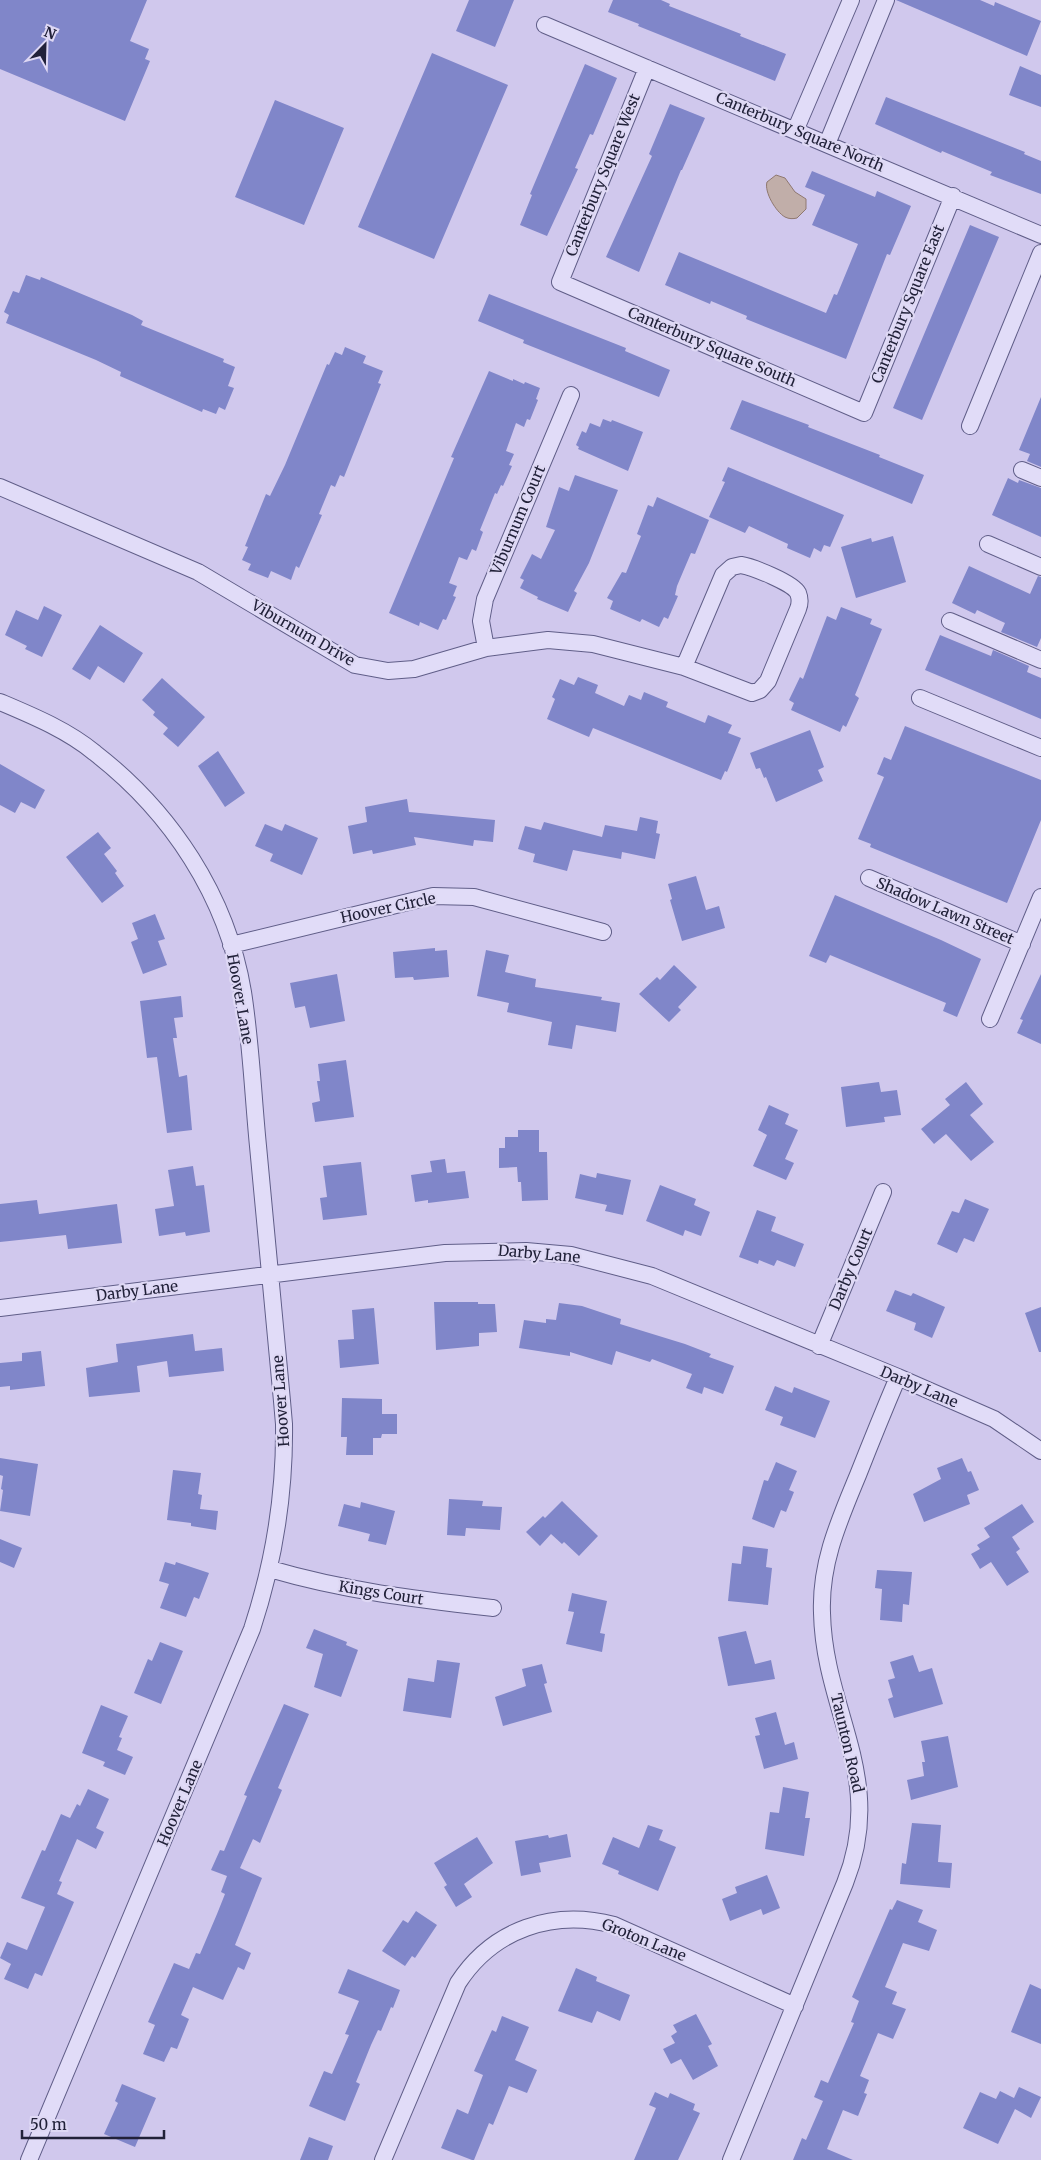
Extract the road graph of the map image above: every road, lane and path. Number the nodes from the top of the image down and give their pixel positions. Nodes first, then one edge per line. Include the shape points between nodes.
1 (851, 0) edge
2 (886, 0) edge
3 (545, 25) dead end
4 (647, 68) junction
5 (795, 131) junction
6 (827, 144) junction
7 (953, 196) junction
8 (1041, 235) edge
9 (1041, 253) edge
10 (560, 282) joint
11 (571, 395) dead end
12 (864, 413) joint
13 (970, 426) dead end
14 (1022, 470) dead end
15 (1041, 478) edge
16 (0, 487) edge
17 (988, 544) dead end
18 (1041, 567) edge
19 (950, 621) dead end
20 (486, 648) junction
21 (1041, 660) edge
22 (684, 667) junction
23 (920, 698) dead end
24 (0, 702) edge
25 (1041, 748) edge
26 (869, 878) dead end
27 (1041, 898) edge
28 (603, 932) dead end
29 (1022, 944) junction
30 (231, 945) junction
31 (990, 1019) dead end
32 (883, 1192) dead end
33 (270, 1273) junction
34 (0, 1308) edge
35 (819, 1346) junction
36 (898, 1377) junction
37 (1041, 1451) edge
38 (270, 1569) junction
39 (493, 1608) dead end
40 (795, 2006) junction
41 (29, 2160) edge
42 (383, 2160) edge
43 (731, 2160) edge

1 - 5 street
2 - 6 street
3 - 4 street, Canterbury Square North
4 - 5 street, Canterbury Square North
4 - 10 street, Canterbury Square West
5 - 6 street, Canterbury Square North
6 - 7 street, Canterbury Square North
7 - 8 street, Canterbury Square North
7 - 12 street, Canterbury Square East
9 - 13 street
10 - 12 street, Canterbury Square South
11 - 20 street, Viburnum Court via 485,599 481,620
14 - 15 street
16 - 20 street, Viburnum Drive via 198,572 355,665 388,671 414,669
17 - 18 street
19 - 21 street
20 - 22 street, Viburnum Drive via 548,640 584,643
22 - 22 street, Viburnum Drive via 746,692 760,690 768,681 798,609 800,600 797,592 788,584 746,566 730,568 722,578
23 - 25 street
24 - 30 street, Hoover Lane via 57,728 94,752 135,787 191,856 219,912
26 - 29 street, Shadow Lawn Street
27 - 29 street
28 - 30 street, Hoover Circle via 474,897 433,896
29 - 31 street
30 - 33 street, Hoover Lane via 246,1014
32 - 35 street, Darby Court
33 - 34 street, Darby Lane
33 - 35 street, Darby Lane via 472,1250 571,1255 652,1276
33 - 38 street, Hoover Lane via 284,1424 281,1506
35 - 36 street, Darby Lane
36 - 37 street, Darby Lane via 994,1419
36 - 40 street, Taunton Road via 831,1539 825,1566 824,1639 858,1776 860,1822 849,1874
38 - 39 street, Kings Court via 337,1587
38 - 41 street, Hoover Lane via 243,1655
40 - 42 street, Groton Lane via 614,1925 570,1918 518,1930 487,1949 458,1983
40 - 43 street, Taunton Road

